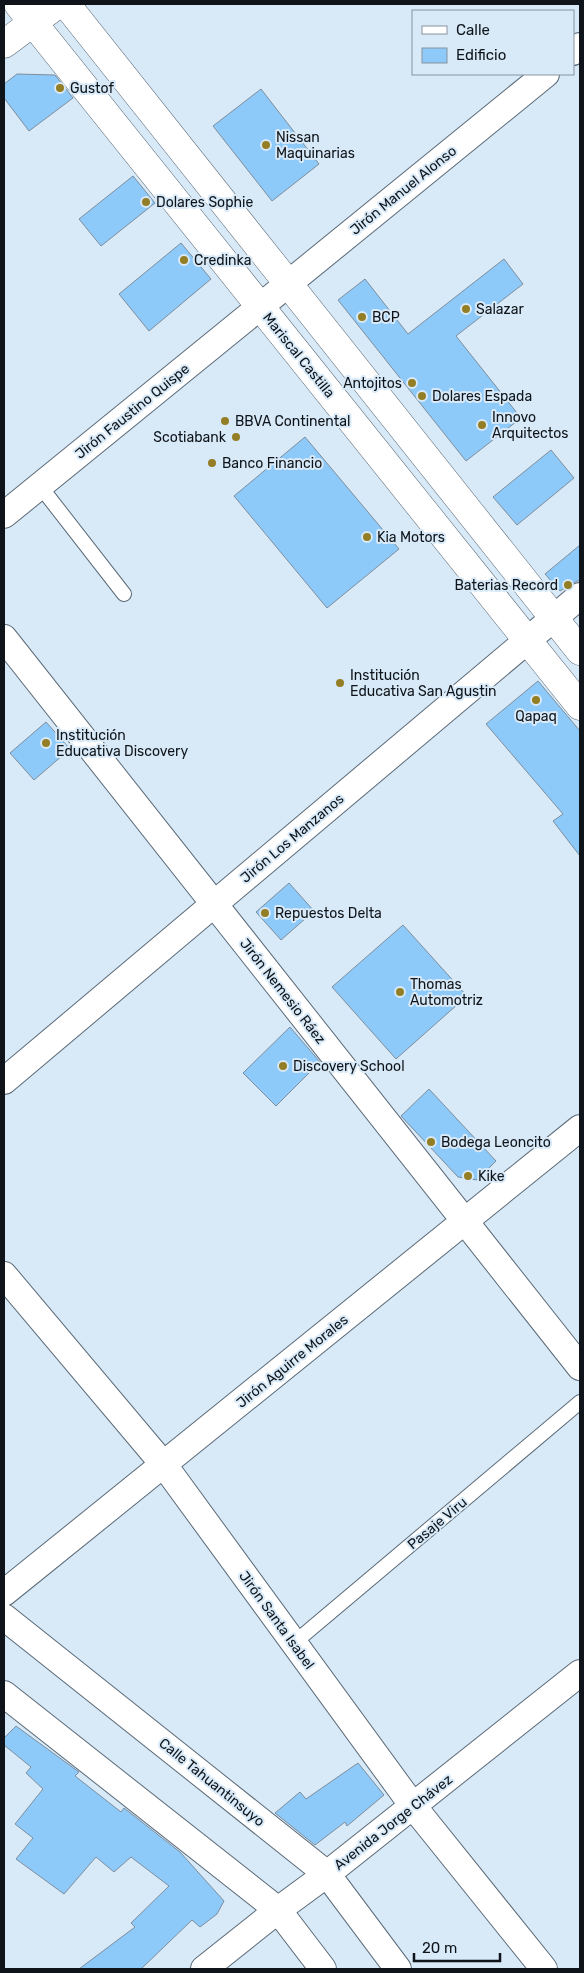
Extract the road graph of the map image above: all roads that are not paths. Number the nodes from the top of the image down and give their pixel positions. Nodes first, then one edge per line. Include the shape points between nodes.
1 (58, 4) edge
2 (66, 4) edge
3 (26, 13) edge
4 (4, 44) edge
5 (545, 75) edge
6 (288, 284) junction
7 (260, 306) junction
8 (40, 486) junction
9 (4, 515) edge
10 (124, 594) dead end
11 (580, 596) edge
12 (554, 618) junction
13 (4, 638) edge
14 (528, 640) junction
15 (580, 651) edge
16 (580, 706) edge
17 (214, 904) junction
18 (4, 1081) edge
19 (580, 1128) edge
20 (465, 1221) junction
21 (4, 1275) edge
22 (580, 1367) edge
23 (580, 1402) edge
24 (164, 1465) junction
25 (4, 1594) edge
26 (4, 1616) edge
27 (294, 1643) junction
28 (580, 1673) edge
29 (4, 1694) edge
30 (413, 1806) junction
31 (327, 1874) junction
32 (278, 1910) junction
33 (204, 1969) edge
34 (323, 1969) edge
35 (398, 1969) edge
36 (544, 1969) edge

1 - 3 main road
2 - 6 main road
3 - 4 main road
3 - 7 main road, Mariscal Castilla
5 - 6 street, Jirón Manuel Alonso
6 - 7 street, Jirón Manuel Alonso
6 - 12 main road
7 - 8 street, Jirón Faustino Quispe
7 - 14 main road, Mariscal Castilla
8 - 9 street, Jirón Faustino Quispe
8 - 10 lane
11 - 12 street, Jirón Los Manzanos
12 - 14 street, Jirón Los Manzanos
12 - 15 main road
13 - 17 street, Jirón Nemesio Ráez
14 - 16 main road, Mariscal Castilla
14 - 17 street, Jirón Los Manzanos
17 - 18 street, Jirón Los Manzanos
17 - 20 street, Jirón Nemesio Ráez
19 - 20 street, Jirón Aguirre Morales
20 - 22 street, Jirón Nemesio Ráez
20 - 24 street, Jirón Aguirre Morales
21 - 24 street, Jirón Santa Isabel
23 - 27 lane, Pasaje Viru
24 - 25 street, Jirón Aguirre Morales
24 - 27 street, Jirón Santa Isabel
26 - 31 street, Calle Tahuantinsuyo
27 - 30 street, Jirón Santa Isabel
28 - 30 street, Avenida Jorge Chávez
29 - 32 street
30 - 31 street, Avenida Jorge Chávez
30 - 36 street, Jirón Santa Isabel
31 - 32 street, Avenida Jorge Chávez
31 - 35 street, Calle Tahuantinsuyo
32 - 33 street, Avenida Jorge Chávez
32 - 34 street

